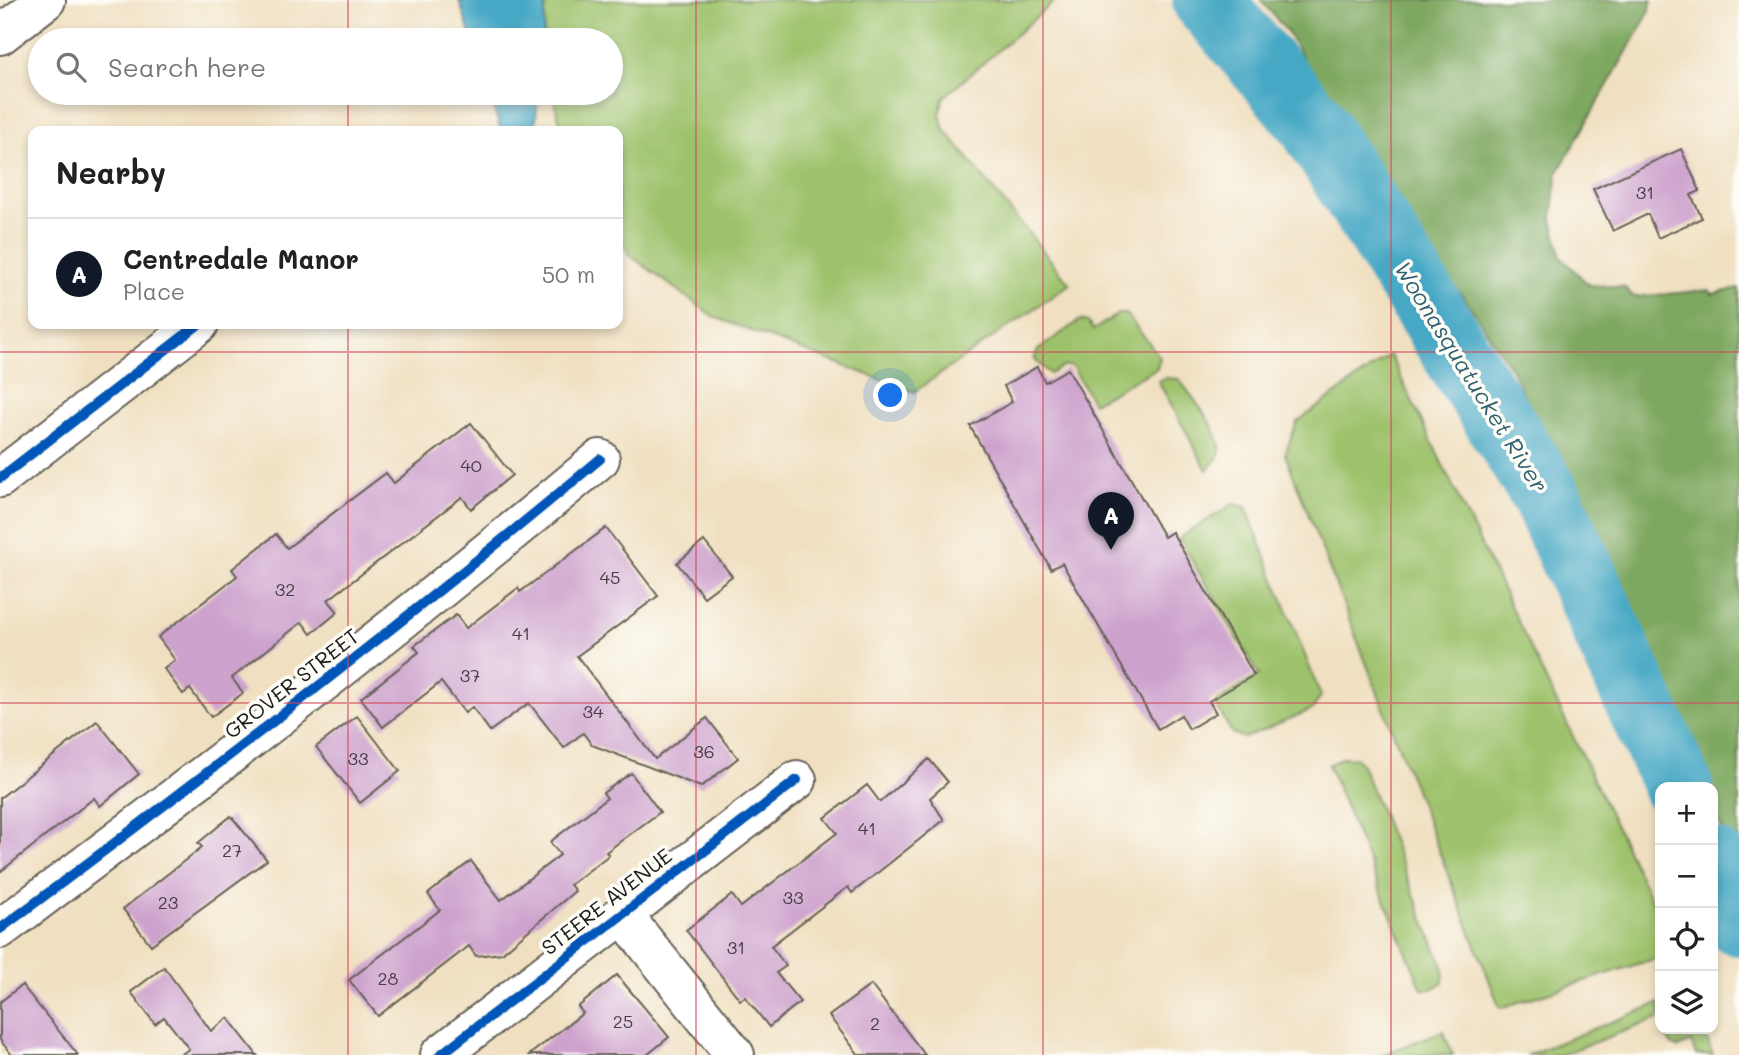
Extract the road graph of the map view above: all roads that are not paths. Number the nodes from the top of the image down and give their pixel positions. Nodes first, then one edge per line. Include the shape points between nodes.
1 (46, 0) edge
2 (0, 35) edge
3 (193, 329) edge
4 (600, 459) dead end
5 (0, 478) edge
6 (797, 780) dead end
7 (623, 915) junction
8 (0, 929) edge
9 (440, 1055) edge
10 (735, 1055) edge

1 - 2 street
3 - 5 street
4 - 8 street, GROVER STREET via 197,782
6 - 7 street, STEERE AVENUE
7 - 9 street, STEERE AVENUE
7 - 10 street

